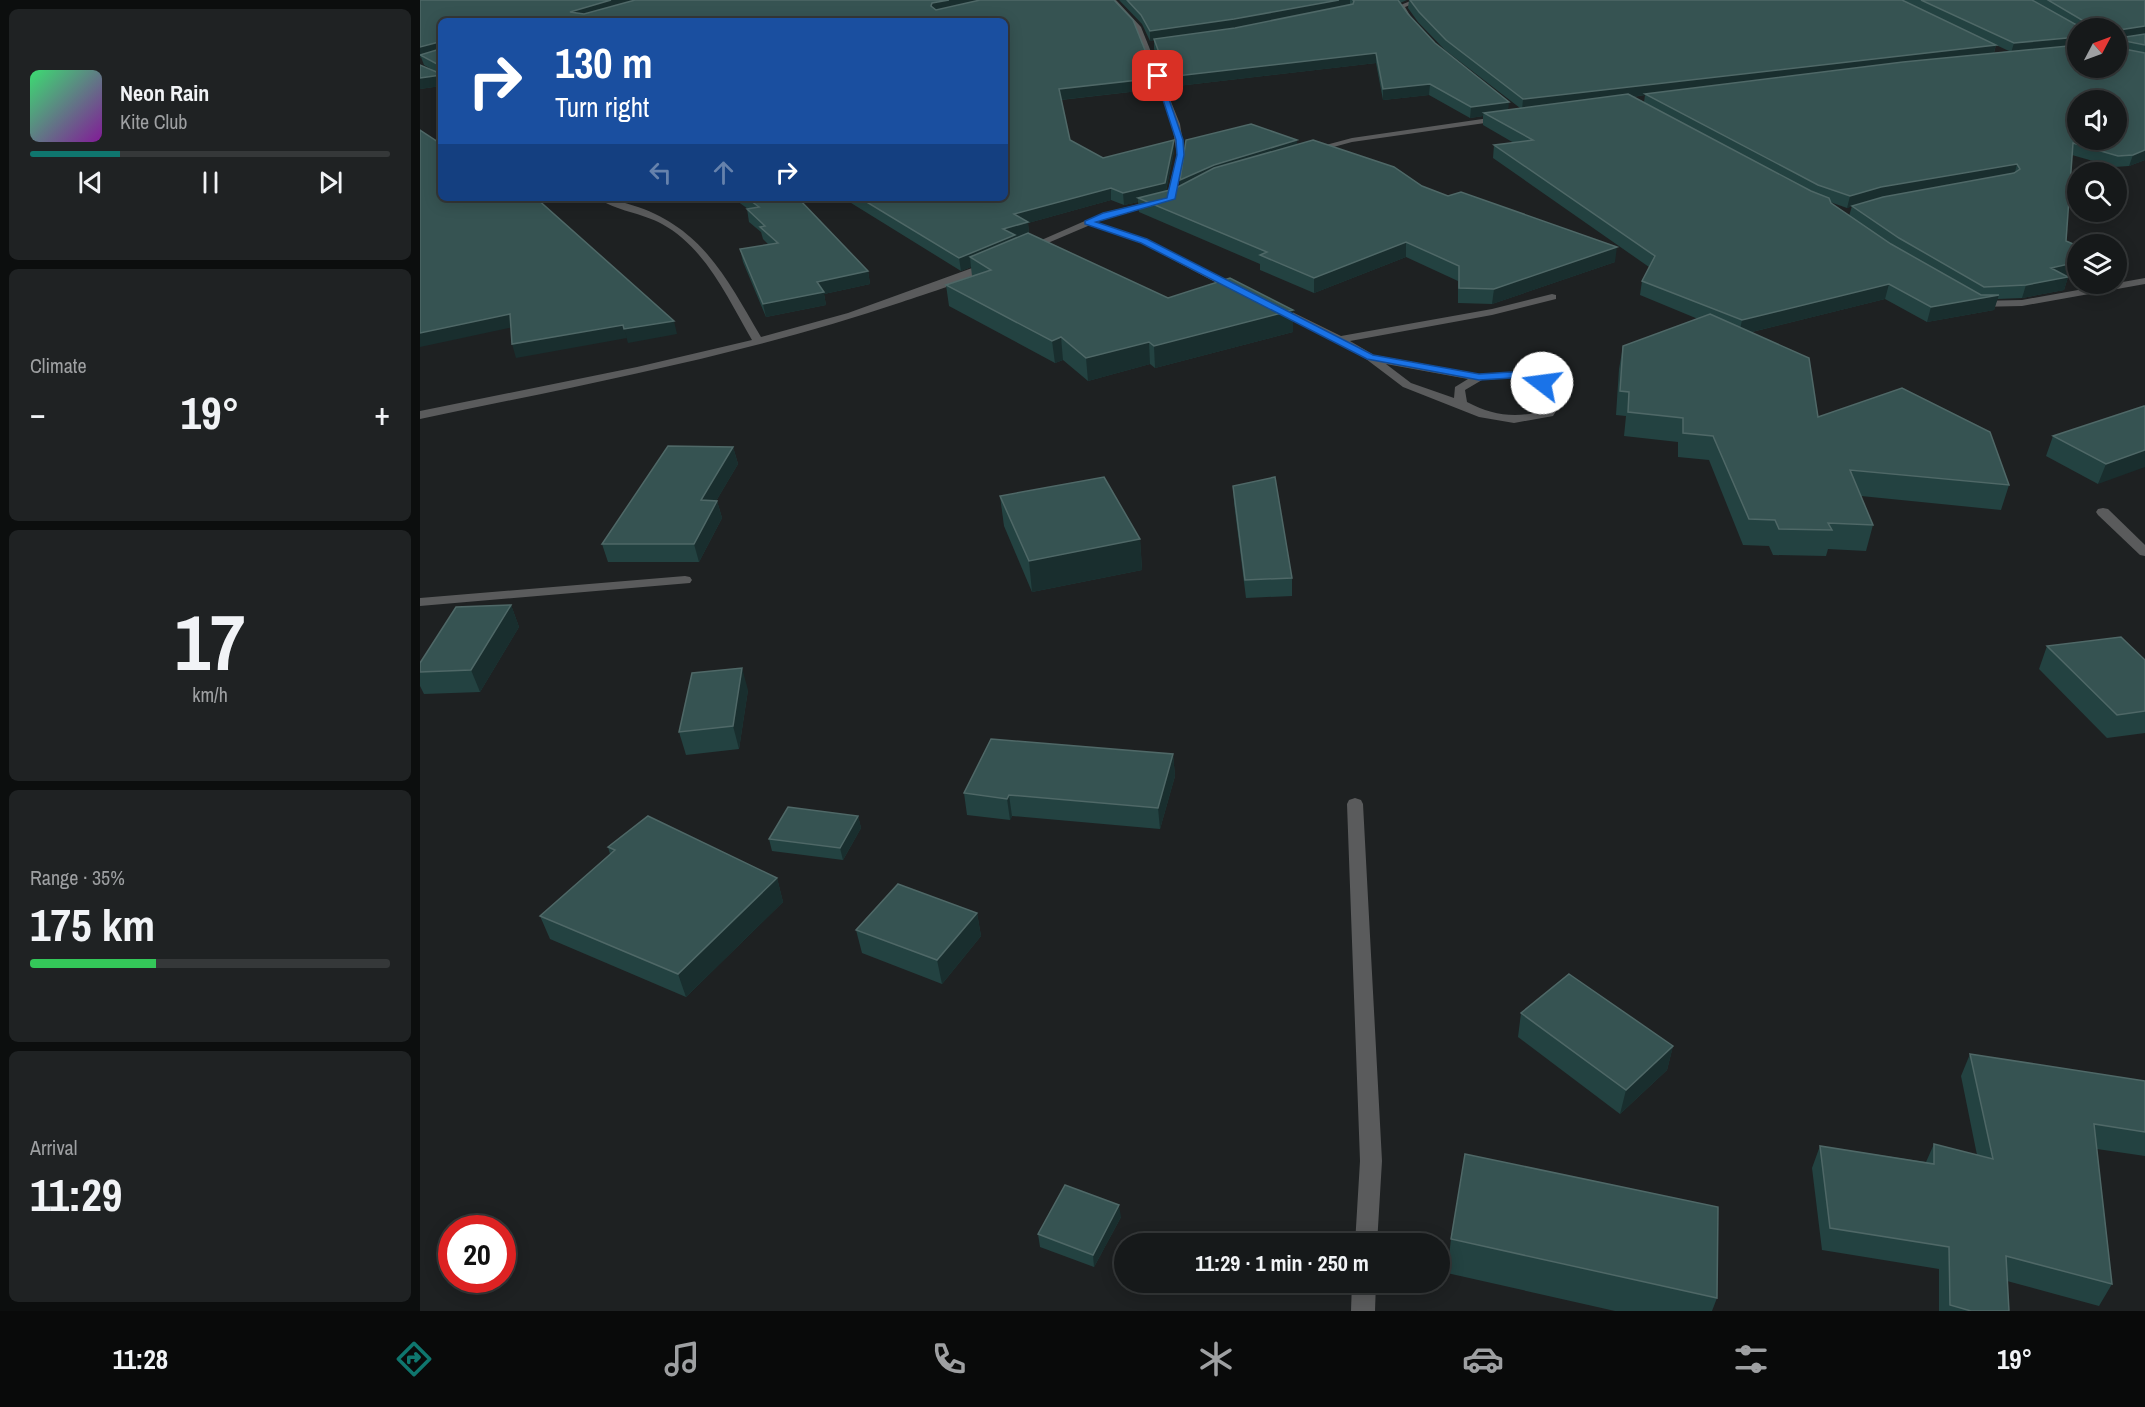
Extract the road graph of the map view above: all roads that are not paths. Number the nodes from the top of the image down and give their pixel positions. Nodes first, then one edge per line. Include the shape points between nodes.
1 (1112, 0) edge
2 (1420, 0) edge
3 (1415, 29) edge
4 (1158, 44) edge
5 (1147, 45) junction
6 (1519, 115) edge
7 (1304, 151) edge
8 (1181, 194) edge
9 (1171, 199) junction
10 (610, 201) edge
11 (1088, 222) junction
12 (1017, 253) edge
13 (995, 262) edge
14 (2145, 281) edge
15 (1251, 296) edge
16 (1552, 297) dead end
17 (1969, 300) edge
18 (1262, 301) edge
19 (1340, 340) junction
20 (758, 341) junction
21 (1371, 357) junction
22 (1479, 377) junction
23 (1461, 404) junction
24 (420, 415) edge
25 (2103, 512) dead end
26 (2145, 552) edge
27 (685, 580) dead end
28 (420, 602) edge
29 (1355, 804) dead end
30 (1367, 1233) edge
31 (1364, 1293) edge
32 (1363, 1311) edge

1 - 5 street via 1138,27
2 - 3 street via 1401,6
4 - 5 street
5 - 9 street via 1180,140
6 - 7 street
8 - 9 street
9 - 11 street
10 - 20 street via 673,226 692,244 712,266
11 - 12 street
11 - 15 street via 1144,241
13 - 20 street via 882,307
14 - 17 street via 2022,303 1978,305
16 - 19 street
18 - 19 street
19 - 21 street
20 - 24 street
21 - 22 street
21 - 23 street via 1407,385
22 - 23 street via 1459,388
22 - 23 street via 1512,375 1542,383 1558,398 1549,413 1521,421 1485,417
25 - 26 street
27 - 28 street
29 - 30 street via 1371,1161
31 - 32 street

